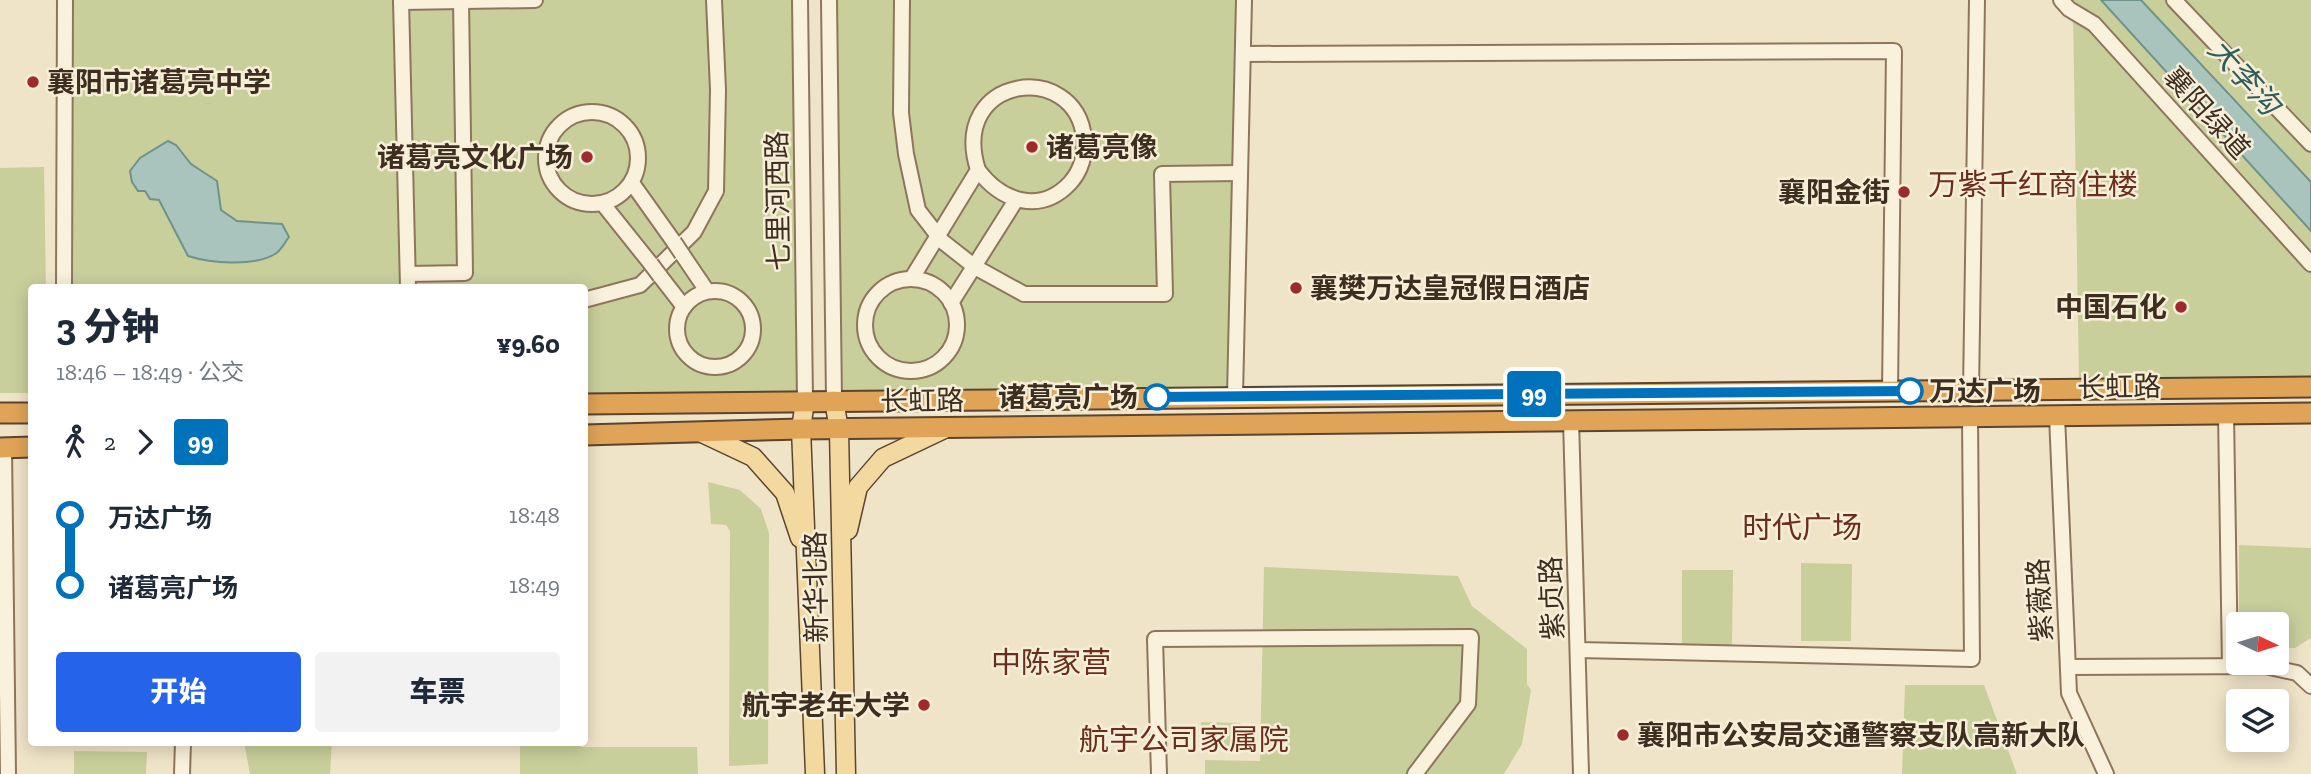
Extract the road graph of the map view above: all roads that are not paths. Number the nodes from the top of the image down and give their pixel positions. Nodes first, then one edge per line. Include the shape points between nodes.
1 (65, 0) edge
2 (535, 0) edge
3 (714, 0) edge
4 (800, 0) edge
5 (829, 0) edge
6 (902, 0) edge
7 (1244, 0) edge
8 (1977, 0) edge
9 (2061, 0) edge
10 (2174, 0) edge
11 (401, 1) edge
12 (461, 1) edge
13 (1242, 54) junction
14 (2311, 144) edge
15 (978, 170) junction
16 (1240, 173) junction
17 (632, 183) junction
18 (1016, 200) junction
19 (603, 204) junction
20 (938, 236) junction
21 (2311, 264) edge
22 (975, 267) junction
23 (912, 278) junction
24 (408, 280) edge
25 (64, 284) edge
26 (707, 291) junction
27 (588, 299) edge
28 (951, 303) junction
29 (684, 307) junction
30 (2311, 387) edge
31 (1971, 390) junction
32 (1890, 391) junction
33 (1235, 397) junction
34 (834, 400) junction
35 (805, 401) junction
36 (588, 404) edge
37 (0, 413) edge
38 (28, 413) edge
39 (2311, 413) edge
40 (2225, 414) junction
41 (1970, 416) junction
42 (2057, 416) junction
43 (1571, 420) junction
44 (802, 429) junction
45 (944, 429) junction
46 (839, 430) junction
47 (700, 432) junction
48 (588, 435) edge
49 (28, 447) edge
50 (2, 448) edge
51 (842, 557) junction
52 (807, 558) junction
53 (2229, 612) edge
54 (1578, 650) junction
55 (2226, 666) edge
56 (2068, 667) junction
57 (2289, 671) edge
58 (2311, 686) edge
59 (183, 746) edge
60 (8, 774) edge
61 (182, 774) edge
62 (815, 774) edge
63 (846, 774) edge
64 (1159, 774) edge
65 (1415, 774) edge
66 (1581, 774) edge
67 (2106, 774) edge

1 - 25 street
2 - 12 street
3 - 27 street via 716,191 694,232 640,285
4 - 35 street, 七里河西路
5 - 34 street, 七里河西路
6 - 20 street via 901,113 906,153 918,210
7 - 13 street
8 - 31 street
9 - 21 street, 襄阳绿道 via 2094,24
10 - 14 street, 襄阳绿道
11 - 12 street
11 - 24 street
12 - 24 street via 465,273
13 - 16 street
13 - 32 street via 1894,51
15 - 18 street via 988,184
15 - 18 street via 972,136 985,107 1013,89 1031,87 1057,95 1077,115 1083,130 1082,161 1062,190 1036,201
15 - 20 street
16 - 22 street via 1162,174 1165,295 1024,294
16 - 33 street
17 - 19 street
17 - 19 street via 638,147 626,126 594,111 570,117 553,134 546,157 551,180 568,198
17 - 26 street
18 - 22 street
19 - 29 street
20 - 22 street
20 - 23 street
22 - 28 street
23 - 28 street via 935,285
23 - 28 street via 880,290 866,313 866,335 882,360 903,370 938,362 954,340 957,326
26 - 29 street
26 - 29 street via 729,293 746,307 753,328 740,357 709,367 690,357 682,349 677,328
30 - 31 highway, 长虹路
31 - 32 highway, 长虹路
32 - 33 highway, 长虹路
33 - 34 highway, 长虹路
34 - 35 highway, 长虹路
34 - 46 main road, 新华北路
35 - 36 highway, 长虹路
35 - 44 main road, 新华北路
37 - 38 highway
39 - 40 highway, 长虹路
40 - 42 highway, 长虹路
40 - 53 street
41 - 42 highway, 长虹路
41 - 43 highway, 长虹路
41 - 54 street via 1972,660
42 - 56 street, 紫薇路
43 - 45 highway, 长虹路
43 - 54 street, 紫贞路
44 - 46 highway, 长虹路
44 - 47 highway, 长虹路
44 - 52 main road, 新华北路
45 - 46 highway, 长虹路
45 - 51 main road via 883,458 858,487
46 - 51 main road, 新华北路
47 - 48 highway, 长虹路
47 - 52 main road via 753,457 785,494
49 - 50 highway
50 - 60 street
51 - 63 main road, 新华北路
52 - 62 main road, 新华北路
54 - 66 street, 紫贞路
55 - 56 street
56 - 67 street, 紫薇路 via 2069,693
57 - 58 street
59 - 61 street
64 - 65 street via 1155,639 1471,637 1468,705

